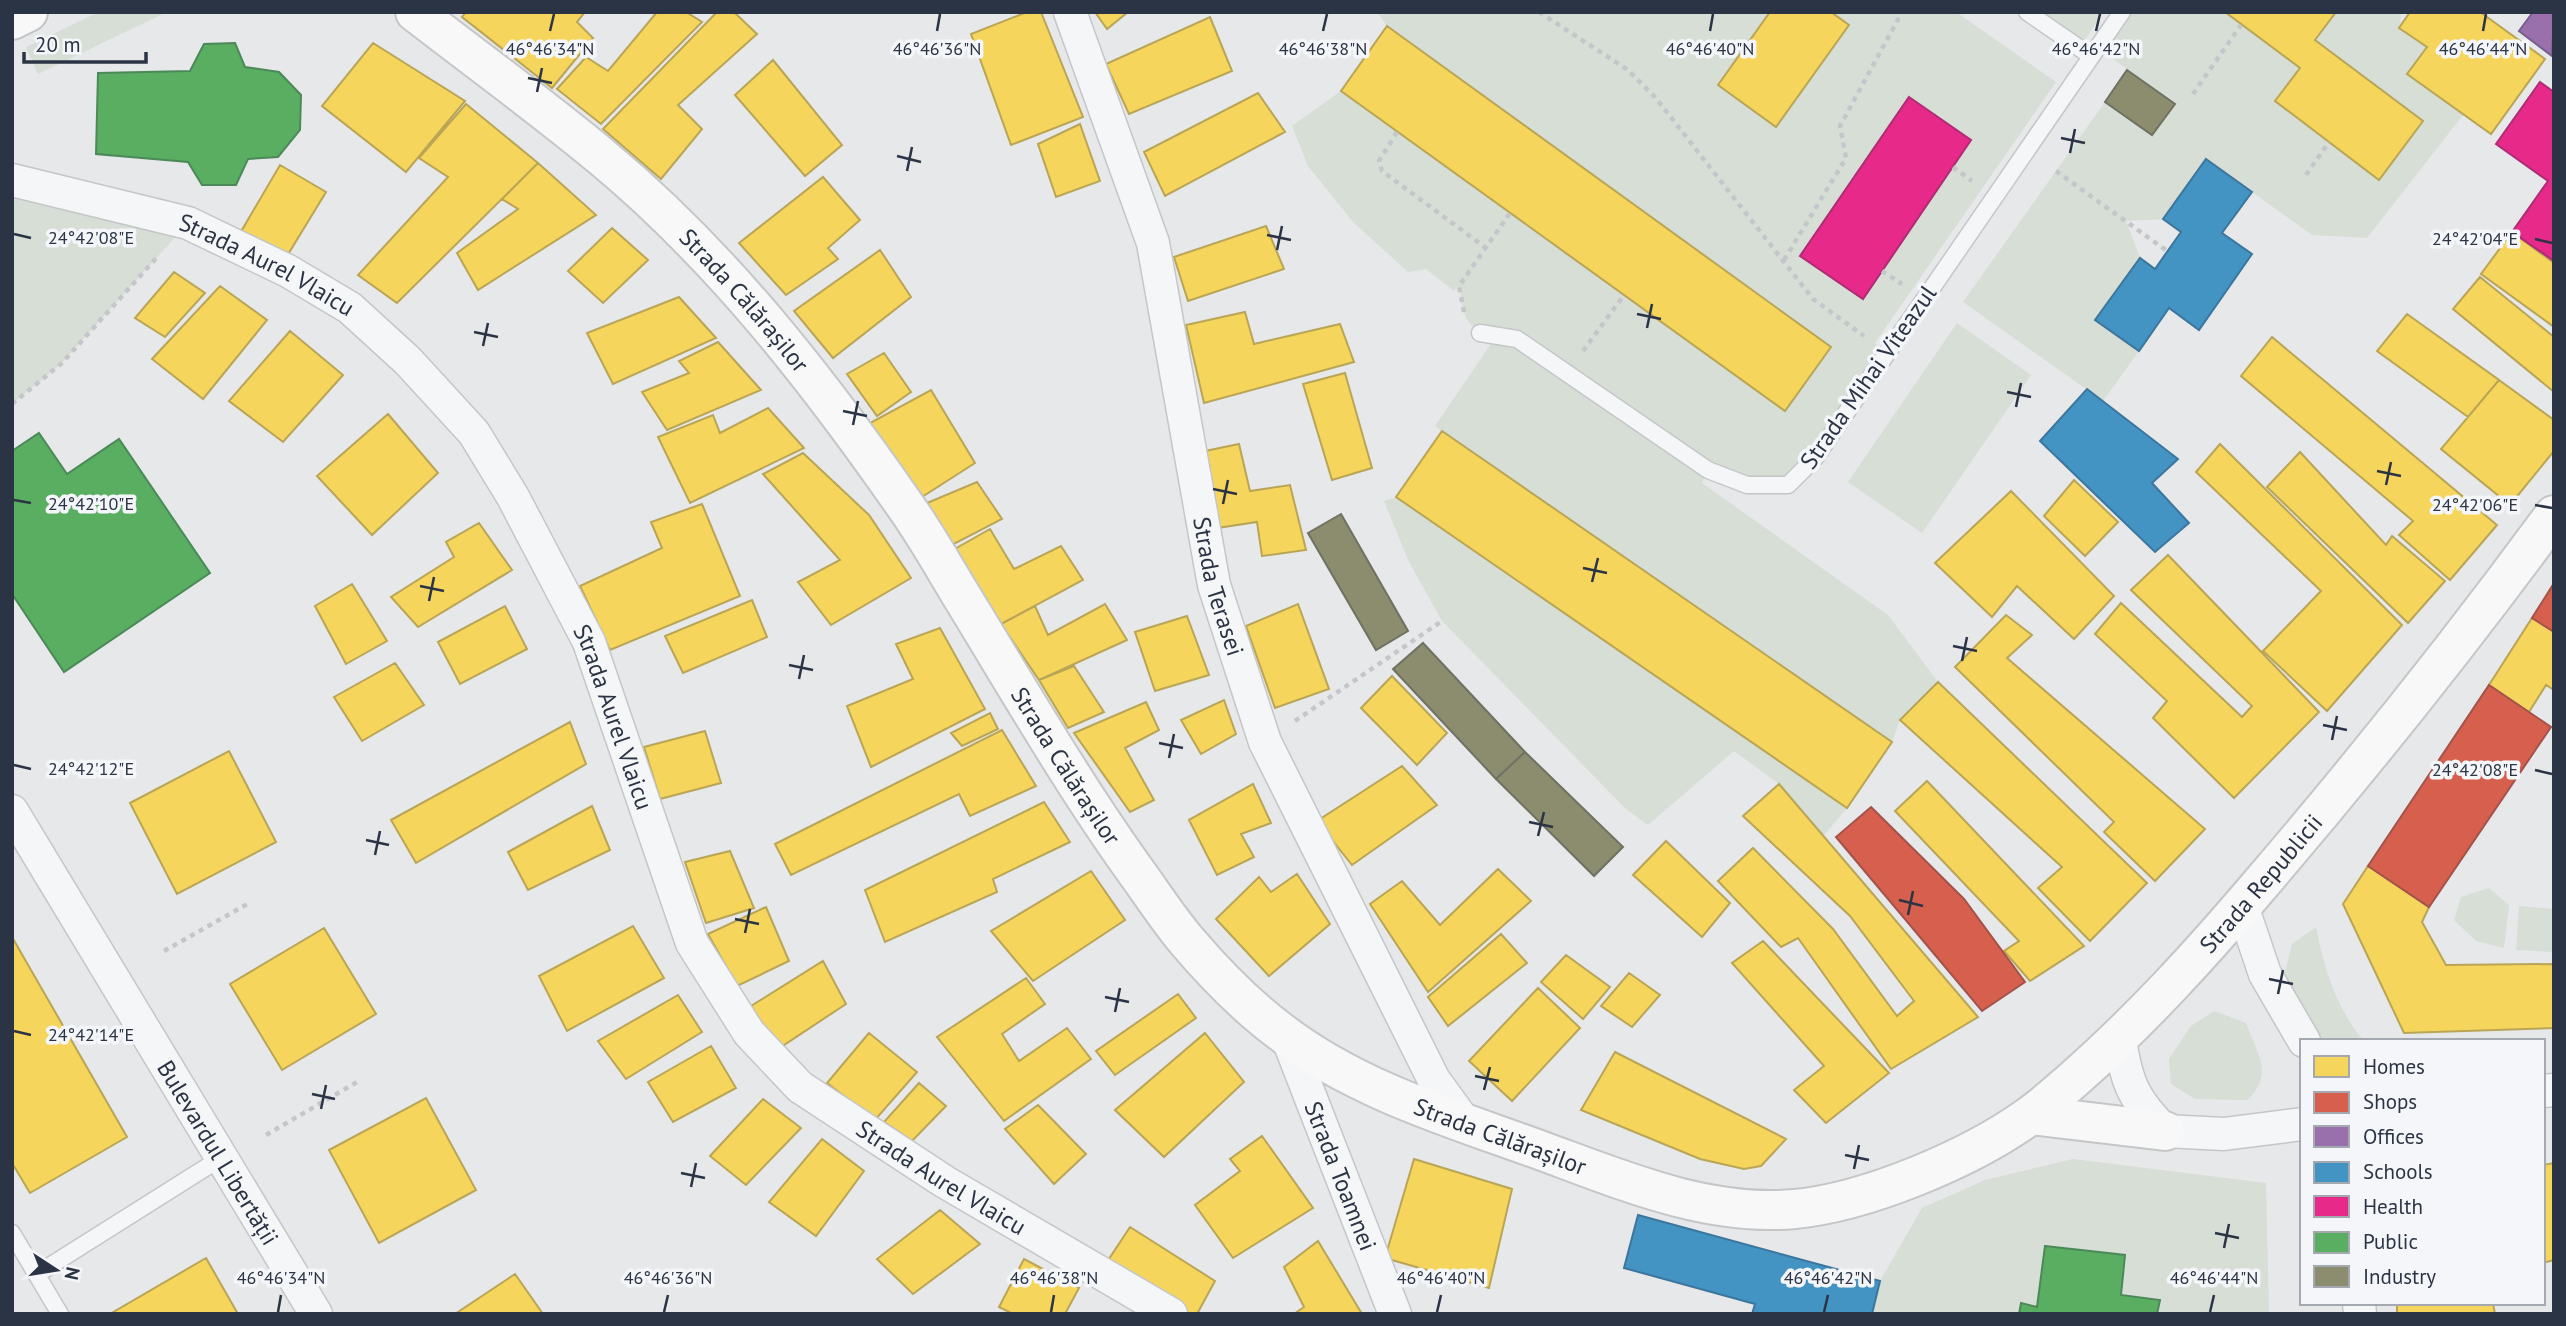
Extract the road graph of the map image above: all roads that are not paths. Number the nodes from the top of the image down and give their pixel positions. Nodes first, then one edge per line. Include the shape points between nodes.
1 (28, 12) edge
2 (1070, 12) edge
3 (2027, 12) edge
4 (2122, 12) edge
5 (415, 13) edge
6 (12, 20) edge
7 (2091, 56) junction
8 (12, 180) edge
9 (1480, 333) road end
10 (2554, 515) edge
11 (12, 811) edge
12 (2242, 906) junction
13 (1287, 1037) junction
14 (2120, 1038) junction
15 (2303, 1039) edge
16 (2032, 1115) junction
17 (1466, 1124) junction
18 (2300, 1124) edge
19 (2165, 1131) junction
20 (221, 1158) junction
21 (1902, 1181) joint
22 (12, 1233) edge
23 (37, 1274) junction
24 (60, 1314) edge
25 (316, 1314) edge
26 (1171, 1314) edge
27 (1395, 1314) edge

1 - 6 main road
2 - 17 street, Strada Terasei via 1153,243 1213,585 1265,741 1434,1080
3 - 7 lane
4 - 7 lane, Strada Mihai Viteazul
5 - 13 main road, Strada Călărașilor via 607,161 688,238 787,345 908,509 1110,837 1183,937 1249,1006
7 - 9 lane, Strada Mihai Viteazul via 1815,458 1788,485 1747,485 1708,471 1517,339
8 - 26 street, Strada Aurel Vlaicu via 188,223 288,271 350,308 408,360 474,433 513,496 589,642 692,943 749,1033 800,1087 945,1182
10 - 12 main road, Strada Republicii via 2421,689
11 - 20 street, Bulevardul Libertății
12 - 14 main road, Strada Republicii
12 - 15 street via 2265,974
13 - 17 main road, Strada Călărașilor via 1331,1064
13 - 27 street, Strada Toamnei
14 - 16 main road, Strada Republicii
14 - 19 street via 2130,1086 2143,1109
16 - 19 main road
16 - 21 main road, Strada Republicii
17 - 21 main road, Strada Călărașilor via 1618,1178 1702,1203 1748,1210 1798,1209 1853,1198
18 - 19 street via 2224,1134
20 - 23 lane
20 - 25 street, Bulevardul Libertății
22 - 23 lane
23 - 24 lane

